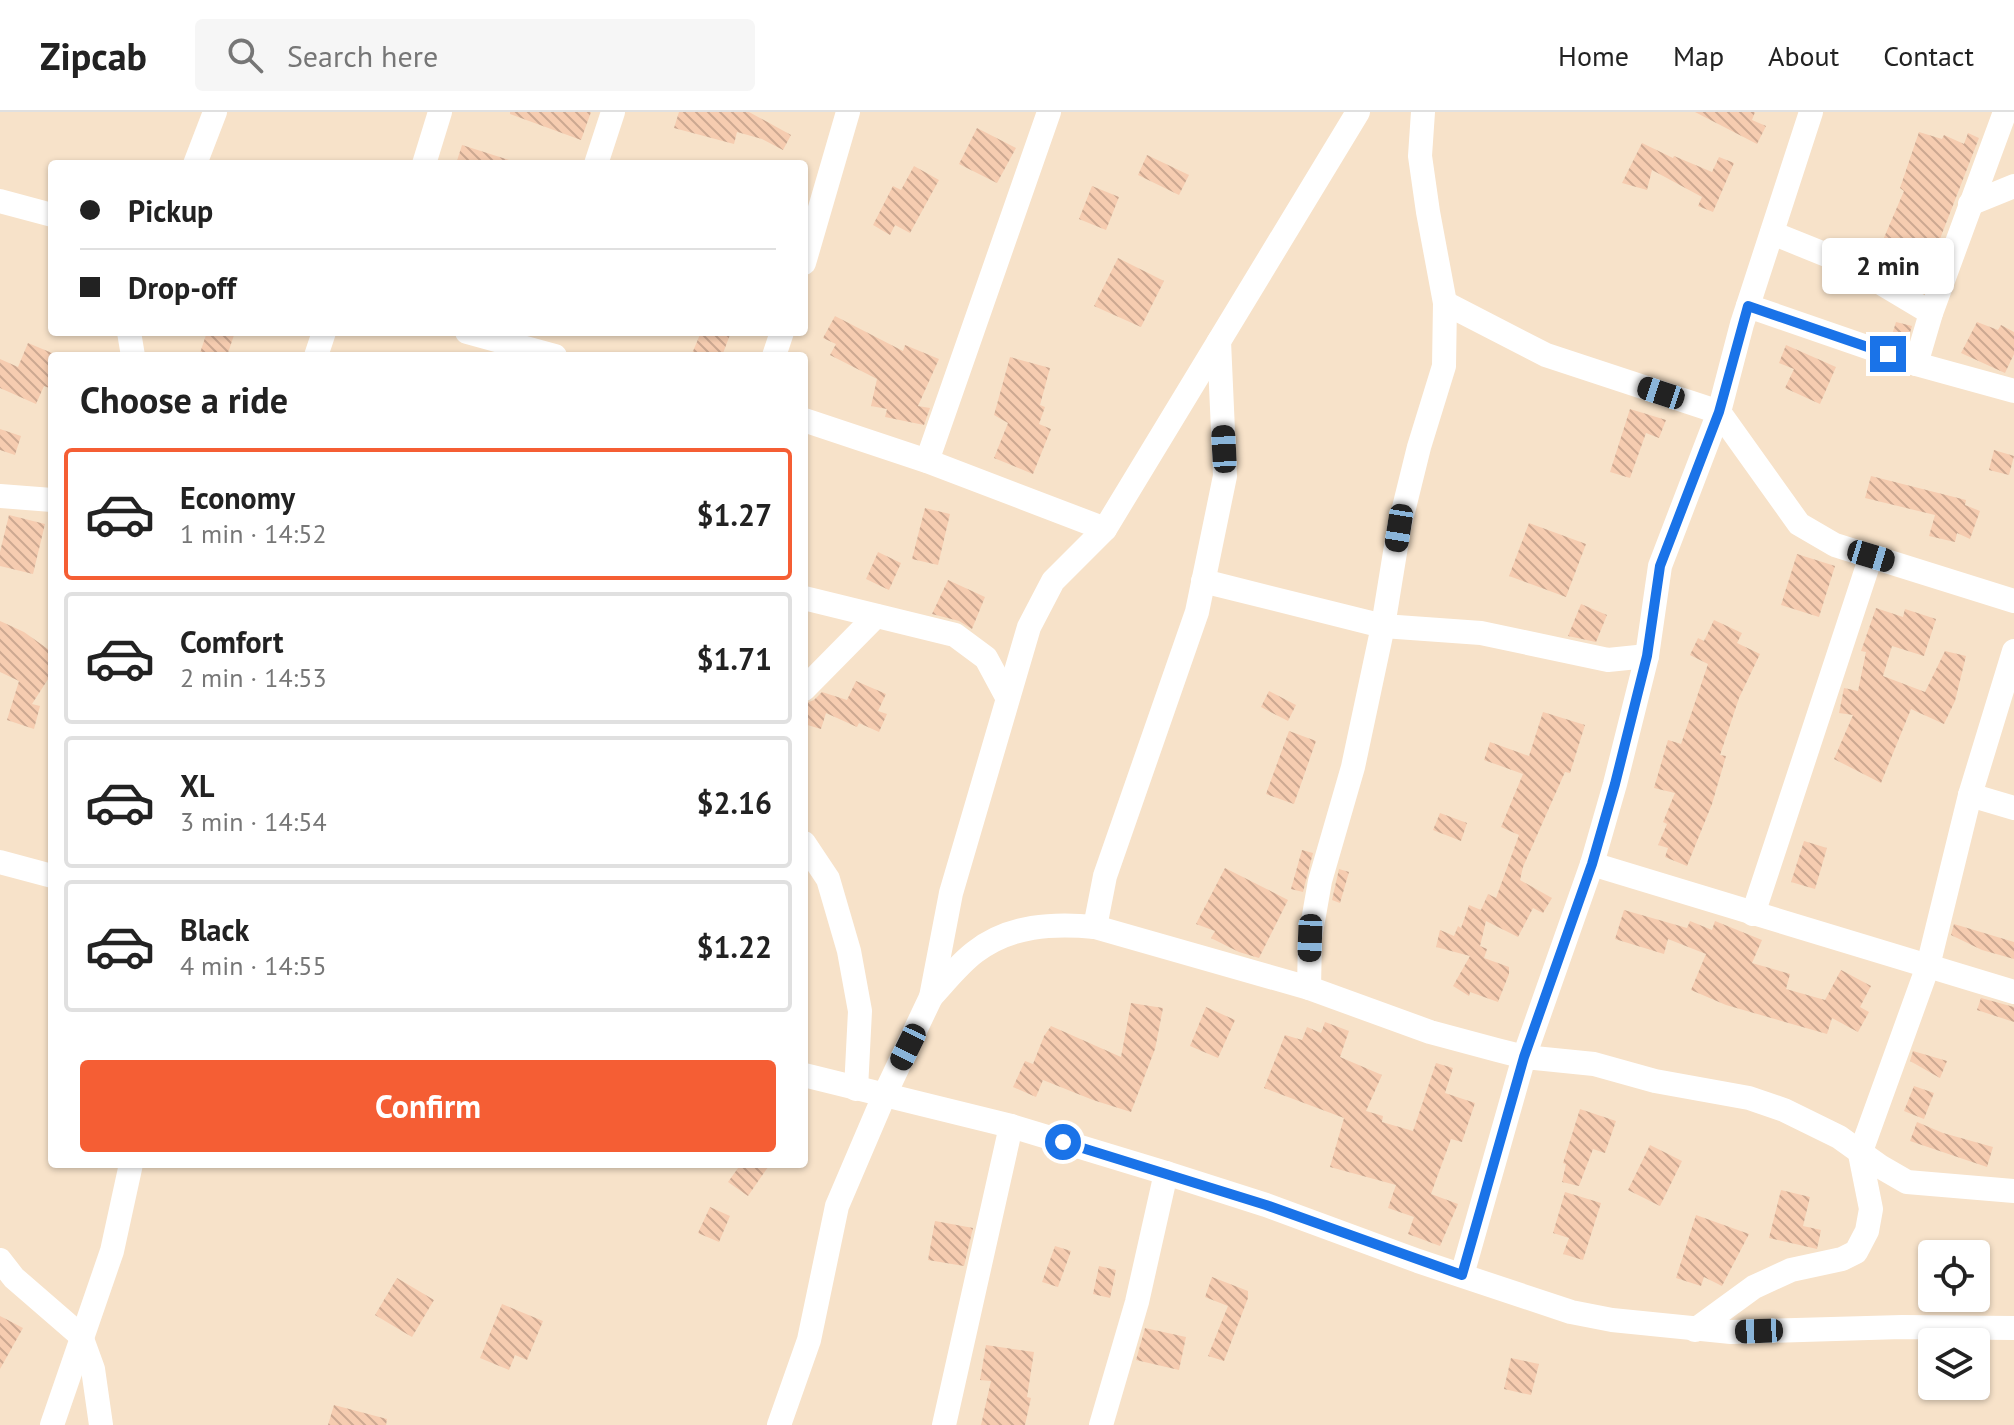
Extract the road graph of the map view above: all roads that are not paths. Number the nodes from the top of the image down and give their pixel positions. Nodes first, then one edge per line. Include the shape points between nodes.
1 (215, 112) edge
2 (440, 112) edge
3 (613, 112) edge
4 (848, 112) edge
5 (1049, 112) edge
6 (1358, 112) edge
7 (1423, 112) edge
8 (1811, 112) edge
9 (2005, 112) edge
10 (197, 160) edge
11 (425, 160) edge
12 (597, 160) edge
13 (2014, 186) edge
14 (0, 201) edge
15 (1970, 204) junction
16 (48, 214) edge
17 (1772, 233) junction
18 (808, 249) edge
19 (1445, 303) junction
20 (1748, 306) junction
21 (1931, 313) junction
22 (484, 336) edge
23 (1219, 340) junction
24 (539, 349) edge
25 (1916, 364) junction
26 (2014, 391) edge
27 (1719, 412) junction
28 (808, 421) edge
29 (927, 461) junction
30 (0, 496) edge
31 (48, 500) edge
32 (1105, 529) junction
33 (1871, 556) junction
34 (1203, 581) junction
35 (808, 599) edge
36 (2014, 601) edge
37 (876, 616) junction
38 (1383, 626) junction
39 (2014, 651) edge
40 (1647, 656) junction
41 (808, 685) edge
42 (1007, 697) junction
43 (1970, 795) junction
44 (2014, 808) edge
45 (808, 849) edge
46 (0, 862) edge
47 (1592, 864) junction
48 (48, 875) edge
49 (1753, 914) junction
50 (1095, 927) junction
51 (1928, 966) junction
52 (1309, 988) junction
53 (2014, 992) edge
54 (931, 997) junction
55 (1524, 1057) junction
56 (808, 1076) edge
57 (856, 1089) junction
58 (884, 1096) junction
59 (1011, 1126) junction
60 (1860, 1154) junction
61 (130, 1168) edge
62 (1166, 1173) junction
63 (2014, 1191) edge
64 (0, 1260) edge
65 (1462, 1275) junction
66 (2014, 1328) edge
67 (1695, 1330) junction
68 (81, 1336) junction
69 (52, 1425) edge
70 (101, 1425) edge
71 (779, 1425) edge
72 (944, 1425) edge
73 (1101, 1425) edge

1 - 10 street
2 - 11 street
3 - 12 street
4 - 18 street
5 - 29 street
6 - 23 street
7 - 19 street via 1420,156
8 - 17 street
9 - 15 street
13 - 15 street
14 - 16 street
15 - 21 street
17 - 20 street
17 - 21 street via 1849,264
19 - 27 street via 1546,355
19 - 38 street via 1444,366 1399,528
20 - 25 street
20 - 27 street
21 - 25 street
22 - 24 street
23 - 32 street
23 - 34 street via 1225,476
25 - 26 street
27 - 33 street via 1799,524 1835,545
27 - 40 street via 1660,566
28 - 29 street
29 - 32 street
30 - 31 street
32 - 42 street via 1053,581 1029,627
33 - 36 street
33 - 49 street
34 - 38 street
34 - 50 street via 1197,612 1105,876
35 - 37 street
37 - 41 street
37 - 42 street via 955,635 986,658
38 - 40 street via 1481,633 1608,660
38 - 52 street via 1353,767 1320,881 1310,938
39 - 43 street
40 - 47 street
42 - 54 street via 951,893
43 - 44 street
43 - 51 street
45 - 57 street via 828,879 849,951 860,1011
46 - 48 street
47 - 49 street
47 - 55 street
49 - 51 street
50 - 52 street
50 - 54 street via 1061,924 1011,931 975,952
51 - 53 street
51 - 60 street
52 - 55 street via 1430,1032
54 - 58 street
55 - 60 street via 1594,1064 1749,1098 1825,1130
55 - 65 street
56 - 57 street
57 - 58 street
58 - 59 street
58 - 71 street via 837,1206 809,1340
59 - 62 street
59 - 72 street
60 - 63 street via 1907,1182
60 - 67 street via 1871,1209 1856,1252 1791,1270 1754,1287
61 - 68 street via 112,1251
62 - 65 street
62 - 73 street via 1137,1302
64 - 68 street
65 - 67 street via 1571,1312
66 - 67 street
68 - 69 street
68 - 70 street via 93,1369

